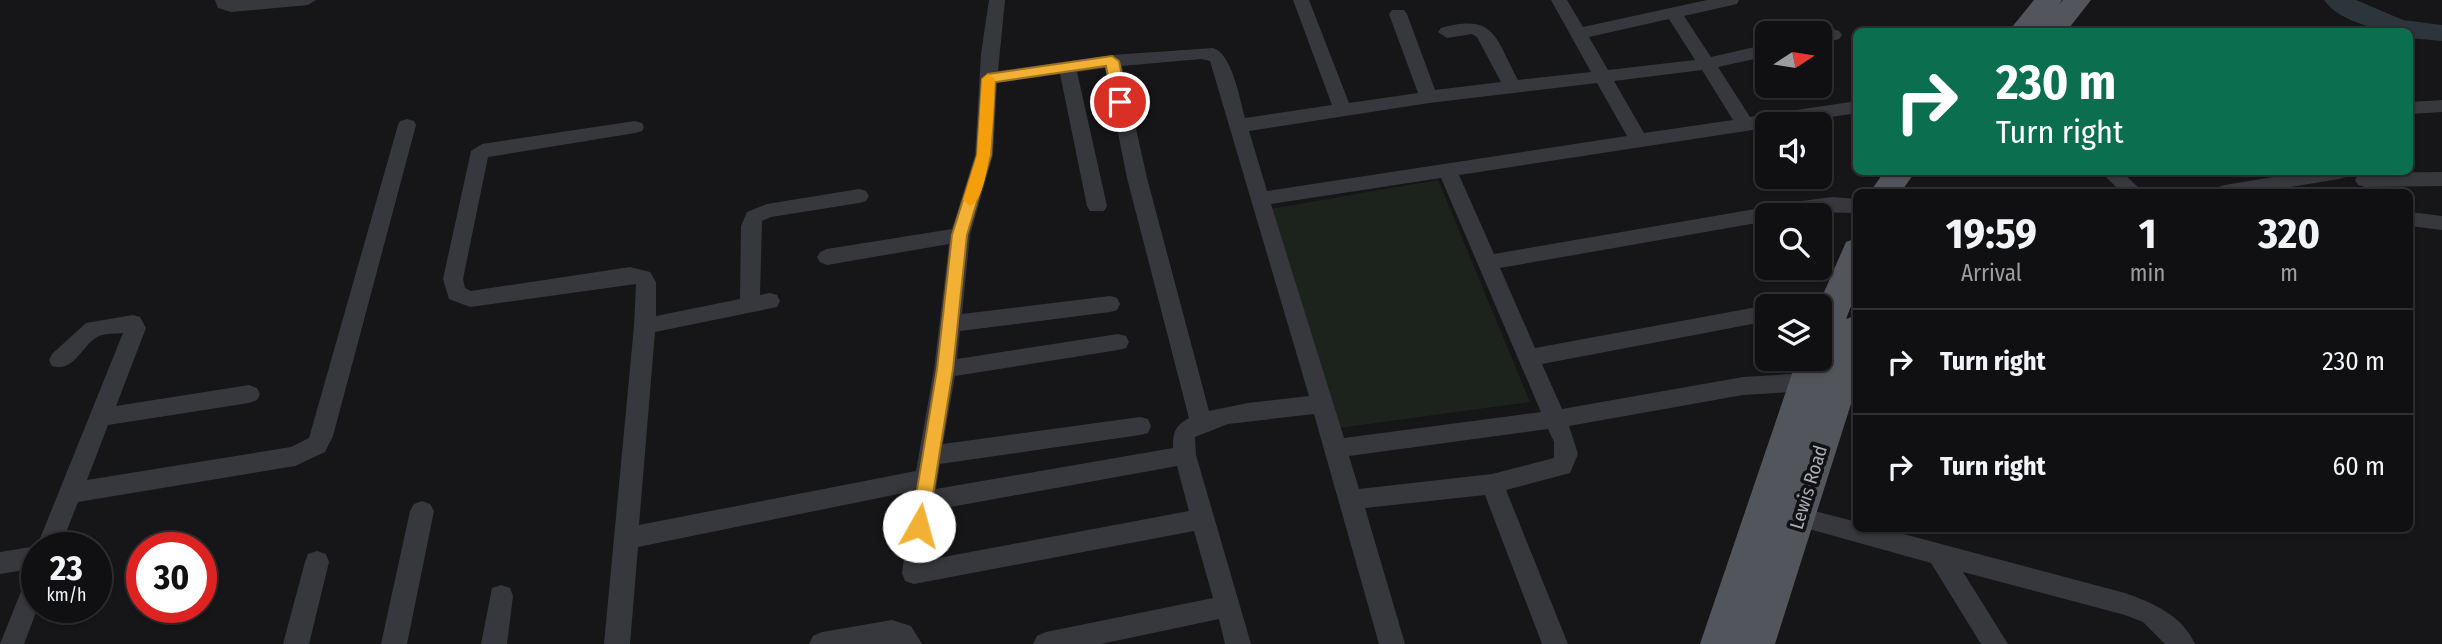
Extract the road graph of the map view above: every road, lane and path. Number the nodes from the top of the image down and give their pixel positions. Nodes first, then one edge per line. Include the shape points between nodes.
1 (223, 0) edge
2 (308, 0) edge
3 (997, 0) edge
4 (1301, 0) edge
5 (1559, 0) edge
6 (1731, 0) edge
7 (2049, 0) edge
8 (2078, 0) edge
9 (1673, 12) junction
10 (1398, 14) dead end
11 (2024, 28) edge
12 (2054, 28) edge
13 (1447, 32) dead end
14 (1580, 33) junction
15 (1755, 53) edge
16 (1112, 61) junction
17 (1707, 64) junction
18 (1067, 67) junction
19 (1603, 75) junction
20 (988, 79) junction
21 (1512, 87) junction
22 (1429, 97) junction
23 (2442, 106) edge
24 (1853, 108) edge
25 (2413, 108) edge
26 (1343, 110) junction
27 (407, 125) dead end
28 (1746, 125) junction
29 (1237, 126) junction
30 (635, 127) dead end
31 (1638, 139) junction
32 (1447, 170) junction
33 (2114, 175) edge
34 (2322, 175) edge
35 (2442, 179) edge
36 (2365, 181) edge
37 (2130, 189) edge
38 (2242, 189) edge
39 (859, 196) dead end
40 (1259, 199) junction
41 (1097, 206) dead end
42 (1853, 206) edge
43 (2413, 219) edge
44 (2442, 223) edge
45 (960, 235) junction
46 (827, 257) dead end
47 (1853, 262) edge
48 (1487, 263) junction
49 (1110, 304) dead end
50 (1836, 314) edge
51 (1755, 315) edge
52 (950, 324) junction
53 (645, 326) junction
54 (1118, 342) dead end
55 (1529, 358) junction
56 (60, 360) dead end
57 (945, 369) junction
58 (1806, 371) edge
59 (1810, 371) edge
60 (249, 394) dead end
61 (1320, 404) junction
62 (101, 417) junction
63 (1555, 419) junction
64 (1201, 422) junction
65 (1140, 426) dead end
66 (1334, 449) junction
67 (1185, 455) junction
68 (926, 479) junction
69 (1492, 484) junction
70 (70, 493) junction
71 (1351, 500) junction
72 (422, 511) dead end
73 (1799, 517) junction
74 (1203, 519) junction
75 (1853, 531) edge
76 (54, 532) edge
77 (1856, 532) edge
78 (628, 538) junction
79 (1939, 554) junction
80 (21, 560) edge
81 (317, 562) dead end
82 (0, 563) edge
83 (501, 596) dead end
84 (1227, 606) junction
85 (21, 617) edge
86 (1761, 639) edge
87 (10, 644) edge
88 (296, 644) edge
89 (394, 644) edge
90 (494, 644) edge
91 (617, 644) edge
92 (822, 644) edge
93 (909, 644) edge
94 (1046, 644) edge
95 (1238, 644) edge
96 (1392, 644) edge
97 (1555, 644) edge
98 (1720, 644) edge
99 (1995, 644) edge
100 (2182, 644) edge

1 - 2 street via 231,7
3 - 20 street
4 - 26 street
5 - 14 street
6 - 9 street
7 - 11 main road
8 - 12 main road
9 - 14 street
9 - 17 street
10 - 22 street
13 - 21 street via 1475,29 1484,33
14 - 19 street
15 - 17 street
16 - 18 street
16 - 29 street via 1213,54
16 - 64 street via 1137,178
17 - 19 street
17 - 28 street
18 - 20 street
18 - 41 street
19 - 21 street
19 - 31 street
20 - 45 street via 984,155
21 - 22 street
22 - 26 street
23 - 25 street
24 - 28 street
26 - 29 street
27 - 70 street via 317,445 295,456
28 - 31 street
29 - 40 street
30 - 53 street via 482,151 453,287 461,297 470,299 637,275 646,282
31 - 32 street
32 - 40 street
32 - 48 street
33 - 37 street
34 - 38 street
35 - 36 street
39 - 53 street via 754,217 751,226 760,303
40 - 61 street
42 - 48 street via 1802,208
43 - 44 street
45 - 46 street
45 - 52 street
47 - 50 main road, Lewis Road
48 - 55 street
49 - 52 street
50 - 73 main road, Lewis Road
51 - 55 street
52 - 57 street
53 - 78 street
54 - 57 street
55 - 63 street
56 - 62 street via 93,329 133,323 131,341
57 - 68 street
58 - 63 street
59 - 98 main road, Lewis Road
60 - 62 street
61 - 64 street
61 - 66 street
62 - 70 street
63 - 66 street
63 - 69 street via 1566,442 1562,466
64 - 67 street via 1184,433
65 - 68 street
66 - 71 street
67 - 68 street
67 - 74 street
68 - 74 street via 914,573
68 - 78 street
69 - 71 street
69 - 97 street
70 - 76 street
71 - 96 street
72 - 89 street
73 - 75 street
73 - 86 main road, Lewis Road
74 - 84 street
77 - 79 street
78 - 91 street
79 - 99 street
79 - 100 street via 2134,607 2152,614
80 - 82 street
81 - 88 street
83 - 90 street
84 - 94 street
84 - 95 street
85 - 87 street
92 - 93 street via 892,632 902,634

